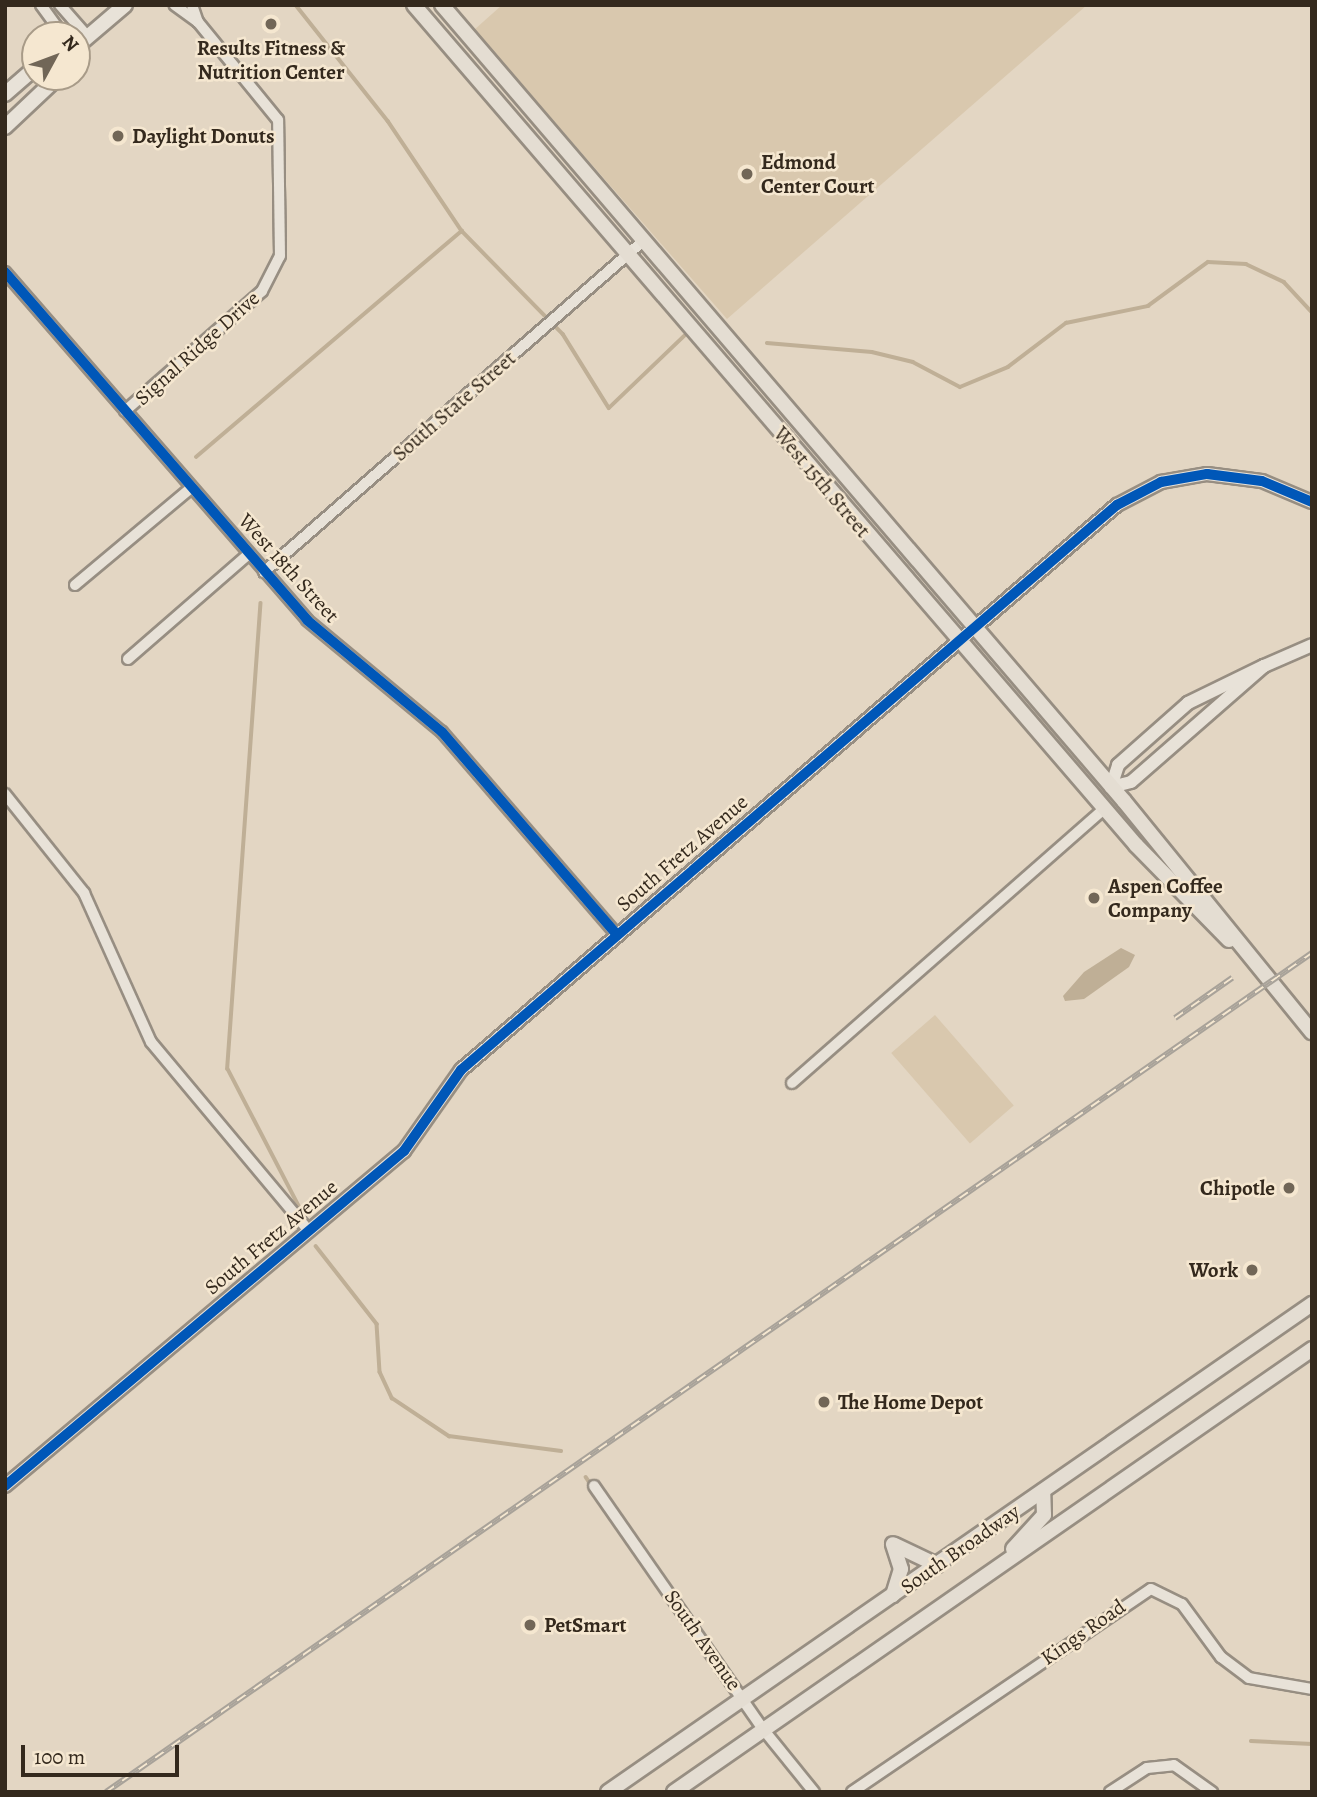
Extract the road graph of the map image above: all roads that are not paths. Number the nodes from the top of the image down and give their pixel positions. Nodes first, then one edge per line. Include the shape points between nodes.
1 (41, 5) edge
2 (60, 5) edge
3 (125, 5) edge
4 (175, 5) edge
5 (192, 5) edge
6 (414, 5) edge
7 (442, 5) edge
8 (53, 21) edge
9 (70, 21) edge
10 (198, 22) junction
11 (91, 33) edge
12 (21, 80) edge
13 (43, 91) edge
14 (5, 94) edge
15 (5, 127) edge
16 (643, 241) junction
17 (626, 256) junction
18 (5, 272) edge
19 (125, 411) junction
20 (191, 488) junction
21 (1312, 502) edge
22 (249, 554) junction
23 (264, 572) junction
24 (75, 585) dead end
25 (975, 626) junction
26 (959, 639) junction
27 (1312, 645) edge
28 (128, 659) dead end
29 (1264, 666) junction
30 (1111, 787) junction
31 (5, 794) edge
32 (1105, 808) junction
33 (617, 934) junction
34 (1241, 950) junction
35 (1312, 1032) edge
36 (792, 1083) dead end
37 (309, 1231) junction
38 (1312, 1304) edge
39 (1312, 1349) edge
40 (5, 1486) edge
41 (594, 1486) dead end
42 (1043, 1491) junction
43 (937, 1565) junction
44 (999, 1566) junction
45 (893, 1595) junction
46 (1312, 1689) edge
47 (744, 1699) junction
48 (763, 1729) junction
49 (613, 1791) edge
50 (674, 1792) edge
51 (814, 1792) edge
52 (852, 1792) edge
53 (1110, 1792) edge
54 (1212, 1792) edge

1 - 8 street
2 - 9 street
3 - 11 main road
4 - 10 street, Signal Ridge Drive
5 - 10 street, Signal Ridge Drive
6 - 17 main road, West 15th Street
7 - 16 main road, West 15th Street
10 - 19 street, Signal Ridge Drive via 278,120 284,136 280,256 262,291
12 - 14 main road
13 - 15 main road
16 - 17 street, South State Street
16 - 25 main road, West 15th Street
17 - 23 street, South State Street
17 - 26 main road, West 15th Street
18 - 19 street, West 18th Street
19 - 20 street, West 18th Street
20 - 22 street, West 18th Street
20 - 24 street
21 - 25 street, South Fretz Avenue via 1232,474 1161,482 1117,505
22 - 23 street, West 18th Street
22 - 28 street
23 - 33 street, West 18th Street via 325,637 442,732
25 - 26 street, South Fretz Avenue
25 - 30 main road, West 15th Street
26 - 32 main road, West 15th Street
26 - 33 street, South Fretz Avenue
27 - 29 street
29 - 30 street via 1131,782
29 - 30 street via 1188,703 1118,765
30 - 32 main road
30 - 34 main road, West 15th Street
31 - 37 street via 84,893 151,1042
32 - 34 main road, West 15th Street via 1201,917
32 - 36 street
33 - 37 street, South Fretz Avenue via 461,1070 417,1139
34 - 35 main road, West 15th Street
37 - 40 street, South Fretz Avenue
38 - 42 main road, South Broadway
39 - 44 main road, South Broadway
41 - 47 street, South Avenue
42 - 43 main road, South Broadway
42 - 44 main road via 1044,1515
43 - 45 main road, South Broadway
43 - 45 main road via 910,1558 894,1544 901,1577
44 - 48 main road, South Broadway
45 - 47 main road, South Broadway
46 - 52 street, Kings Road via 1249,1678 1221,1657 1182,1604 1151,1589
47 - 48 street, South Avenue
47 - 49 main road, South Broadway
48 - 50 main road, South Broadway
48 - 51 street, South Avenue
53 - 54 street via 1147,1768 1174,1765

